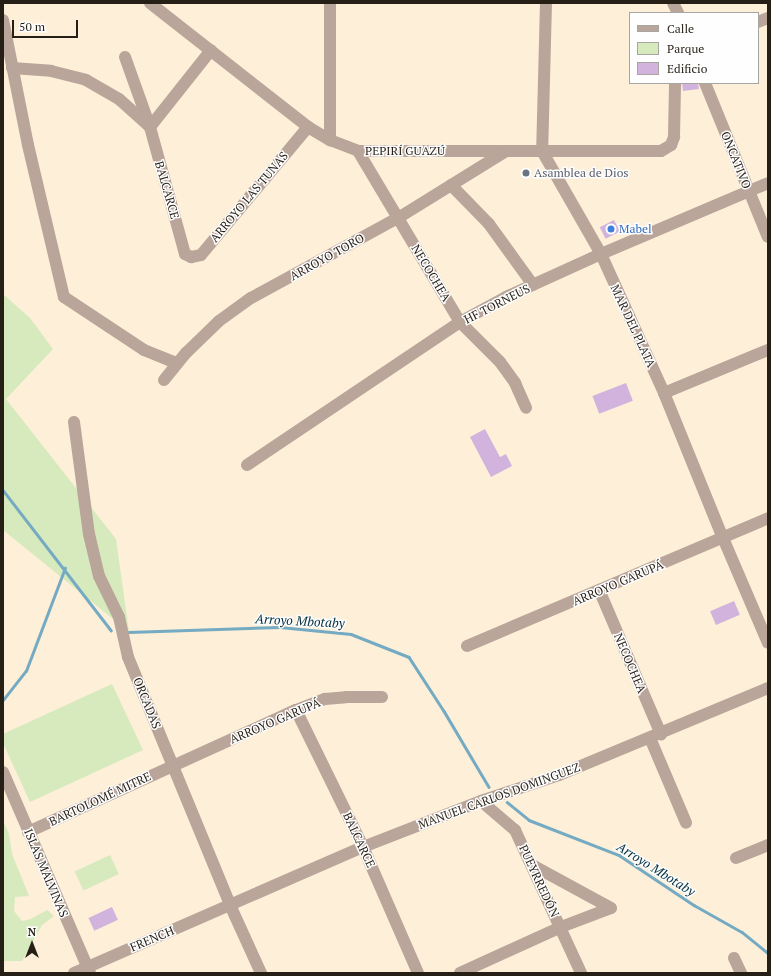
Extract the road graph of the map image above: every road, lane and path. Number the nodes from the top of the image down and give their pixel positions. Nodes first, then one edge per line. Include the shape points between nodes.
1 (150, 3) edge
2 (330, 3) edge
3 (546, 3) edge
4 (3, 20) edge
5 (211, 50) junction
6 (125, 57) dead end
7 (12, 68) junction
8 (675, 84) edge
9 (705, 84) edge
10 (150, 127) junction
11 (308, 127) junction
12 (330, 140) junction
13 (358, 151) junction
14 (506, 151) junction
15 (542, 151) junction
16 (768, 183) edge
17 (451, 185) junction
18 (748, 191) junction
19 (398, 218) junction
20 (768, 237) edge
21 (185, 254) joint
22 (601, 254) junction
23 (533, 285) junction
24 (460, 322) junction
25 (768, 350) edge
26 (178, 363) junction
27 (164, 380) dead end
28 (664, 393) junction
29 (526, 408) dead end
30 (74, 422) dead end
31 (247, 465) dead end
32 (768, 518) edge
33 (723, 538) junction
34 (600, 592) junction
35 (768, 644) edge
36 (468, 646) dead end
37 (768, 688) edge
38 (382, 697) dead end
39 (296, 710) junction
40 (655, 736) junction
41 (172, 766) junction
42 (3, 772) edge
43 (481, 801) junction
44 (686, 823) dead end
45 (28, 832) junction
46 (768, 845) edge
47 (363, 847) junction
48 (736, 858) dead end
49 (532, 865) junction
50 (230, 905) junction
51 (561, 927) junction
52 (734, 958) dead end
53 (89, 970) edge
54 (74, 973) edge
55 (260, 973) edge
56 (418, 973) edge
57 (460, 973) edge
58 (581, 973) edge
59 (741, 973) edge

1 - 5 street, PEPIRÍ GUAZÚ
2 - 12 street
3 - 15 street
4 - 7 street
5 - 10 street
5 - 11 street, PEPIRÍ GUAZÚ
6 - 10 street, BALCARCE
7 - 10 street via 51,71 86,80 119,99
7 - 26 street via 64,297 144,350
8 - 15 street, PEPIRÍ GUAZÚ via 674,137 672,145 661,151
9 - 18 street, ONCATIVO
10 - 21 street, BALCARCE
11 - 12 street, PEPIRÍ GUAZÚ
11 - 21 street, ARROYO LAS TUNAS via 201,255
12 - 13 street, PEPIRÍ GUAZÚ
13 - 14 street, PEPIRÍ GUAZÚ
13 - 19 street, NECOCHEA
14 - 15 street, PEPIRÍ GUAZÚ
14 - 17 street, ARROYO TORO
15 - 22 street, MAR DEL PLATA
16 - 18 street, HF TORNEUS
17 - 19 street, ARROYO TORO
17 - 23 street via 489,224
18 - 20 street, ONCATIVO
18 - 22 street, HF TORNEUS
19 - 24 street, NECOCHEA
19 - 26 street, ARROYO TORO via 251,298 219,321
22 - 23 street, HF TORNEUS
22 - 28 street, MAR DEL PLATA
23 - 24 street, HF TORNEUS
24 - 29 street, NECOCHEA via 500,362 515,383
24 - 31 street, HF TORNEUS
25 - 28 street
26 - 27 street, ARROYO TORO
28 - 33 street, MAR DEL PLATA
30 - 41 street, ORCADAS via 89,534 99,576 119,617 128,657
32 - 33 street, ARROYO GARUPÁ
33 - 34 street, ARROYO GARUPÁ
33 - 35 street, MAR DEL PLATA
34 - 36 street, ARROYO GARUPÁ
34 - 40 street, NECOCHEA
37 - 40 street, MANUEL CARLOS DOMINGUEZ
38 - 39 street, ARROYO GARUPÁ via 325,699
39 - 41 street, ARROYO GARUPÁ
39 - 47 street, BALCARCE
40 - 43 street, MANUEL CARLOS DOMINGUEZ via 559,775
40 - 44 street, NECOCHEA
41 - 45 street, BARTOLOMÉ MITRE
41 - 50 street, ORCADAS
42 - 45 street, ISLAS MALVINAS
43 - 47 street, MANUEL CARLOS DOMINGUEZ
43 - 49 street, PUEYRREDÓN via 515,830
45 - 53 street, ISLAS MALVINAS
46 - 48 street
47 - 50 street, MANUEL CARLOS DOMINGUEZ
47 - 56 street, BALCARCE
49 - 51 street, PUEYRREDÓN
49 - 51 street via 611,908
50 - 53 street, FRENCH
50 - 55 street, ORCADAS
51 - 57 street
51 - 58 street, PUEYRREDÓN
52 - 59 street
53 - 54 street, FRENCH

